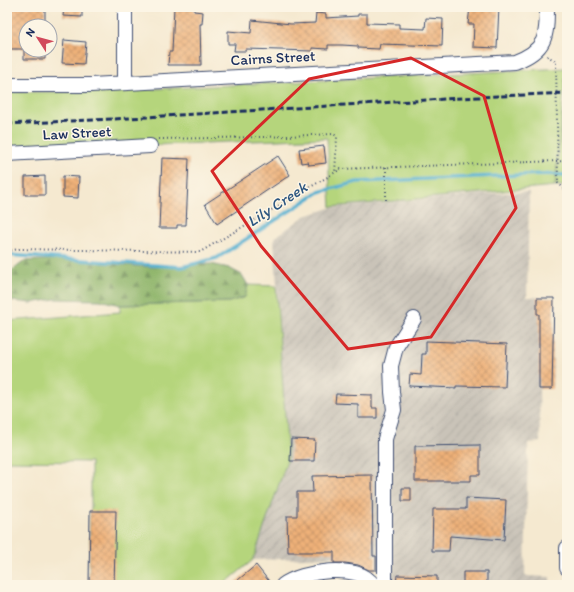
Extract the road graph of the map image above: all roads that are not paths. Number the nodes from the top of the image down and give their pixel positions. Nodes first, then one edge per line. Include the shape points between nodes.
1 (125, 7) edge
2 (547, 7) edge
3 (125, 83) junction
4 (7, 85) edge
5 (150, 146) road end
6 (7, 154) edge
7 (414, 319) dead end
8 (567, 548) edge
9 (567, 568) edge
10 (283, 585) edge
11 (373, 585) edge
12 (384, 585) edge

1 - 3 street
2 - 3 street, Cairns Street via 547,29 542,42 537,50 515,62
3 - 4 street, Cairns Street via 70,86
5 - 6 street, Law Street
7 - 12 street via 396,347 391,366 394,410 385,439
8 - 9 street
10 - 11 street via 308,574 347,572 367,577

